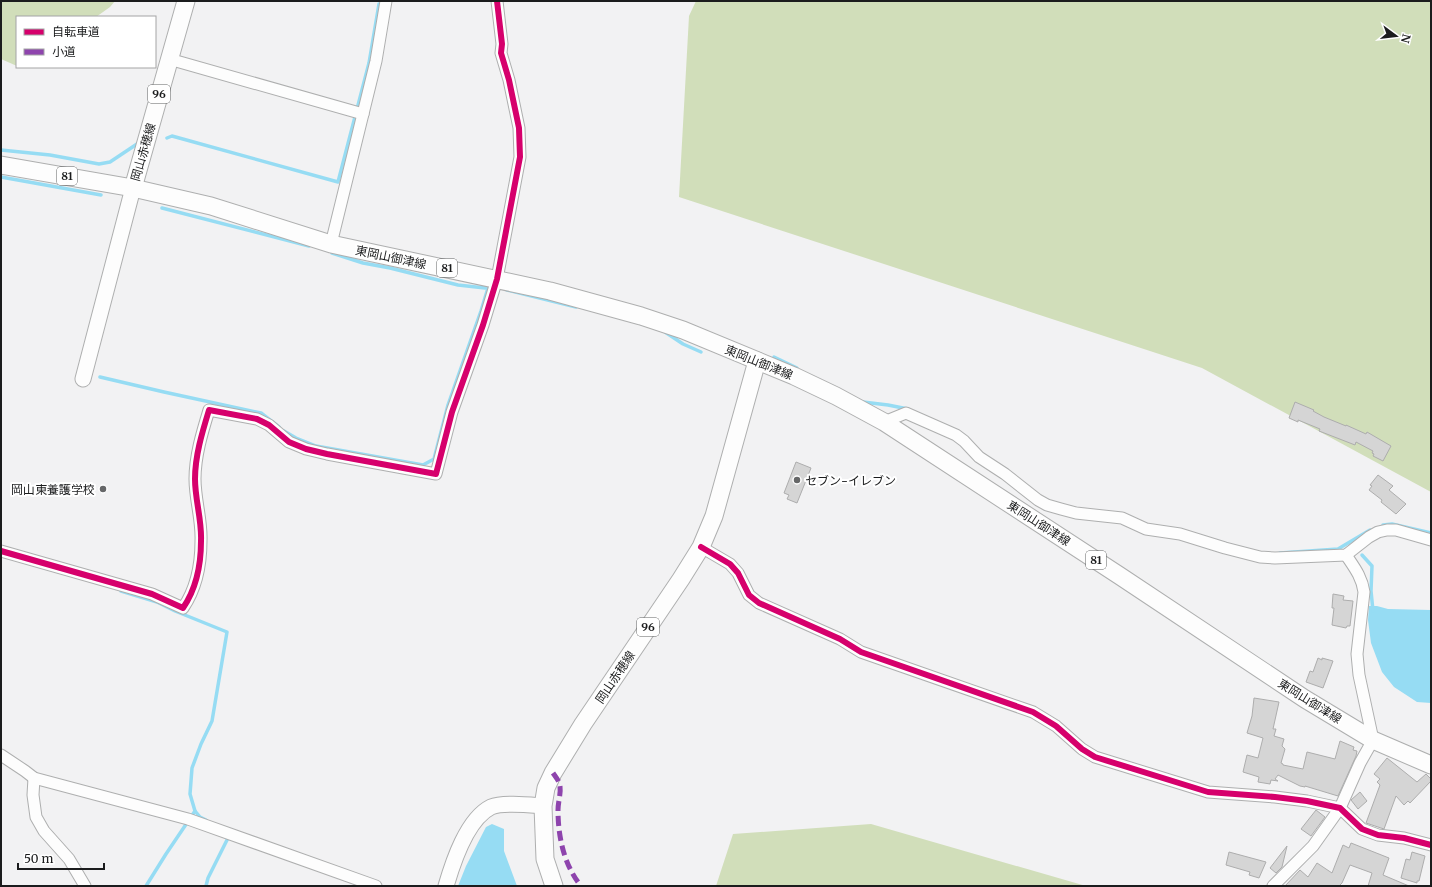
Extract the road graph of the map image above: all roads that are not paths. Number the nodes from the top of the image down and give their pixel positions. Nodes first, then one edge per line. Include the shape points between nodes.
1 (186, 1) edge
2 (386, 1) edge
3 (497, 1) edge
4 (169, 59) junction
5 (359, 112) junction
6 (1, 165) edge
7 (133, 188) junction
8 (331, 244) junction
9 (497, 279) junction
10 (757, 361) junction
11 (83, 379) dead end
12 (884, 422) junction
13 (1431, 540) edge
14 (701, 547) junction
15 (1, 551) edge
16 (1346, 555) junction
17 (1373, 740) junction
18 (1, 755) edge
19 (1431, 765) edge
20 (34, 778) junction
21 (543, 806) junction
22 (1340, 808) junction
23 (1431, 845) edge
24 (85, 886) edge
25 (376, 886) edge
26 (446, 886) edge
27 (554, 886) edge
28 (1273, 886) edge

1 - 4 main road, 岡山赤穂線 / 96
2 - 5 street via 376,61
3 - 9 street via 501,53 519,128 520,157
4 - 5 street
4 - 7 main road, 岡山赤穂線 / 96
5 - 8 street
6 - 7 main road, 東岡山御津線 / 81
7 - 8 main road, 東岡山御津線 / 81 via 211,206
7 - 11 street
8 - 9 main road, 東岡山御津線 / 81
9 - 10 main road, 東岡山御津線 / 81 via 550,290 641,316 683,330
9 - 15 street via 452,412 436,474 306,449 289,442 269,425 257,419 209,410 196,460 195,480 201,540 198,570 190,598 183,608 152,594
10 - 12 main road, 東岡山御津線 / 81 via 822,389
10 - 14 main road, 岡山赤穂線 / 96 via 714,516
12 - 16 street via 906,413 956,435 979,457 1047,505 1076,513 1122,518 1146,529 1180,534 1260,557
12 - 17 main road, 東岡山御津線 / 81 via 1305,699
13 - 16 street via 1387,530 1369,536
14 - 21 main road, 岡山赤穂線 / 96 via 553,773 546,788
14 - 22 street via 730,564 738,573 749,595 759,603 840,639 861,652 1033,712 1056,726 1095,757 1208,792 1275,797
16 - 17 street via 1363,583 1357,654
17 - 19 main road, 東岡山御津線 / 81
17 - 22 street
18 - 20 street
20 - 24 street via 36,817 44,831 69,859
20 - 25 street via 190,819
21 - 26 street via 508,804 491,807 474,822 455,858
21 - 27 main road, 岡山赤穂線 / 96 via 545,859
22 - 23 street via 1362,829 1378,835
22 - 28 street via 1313,846

